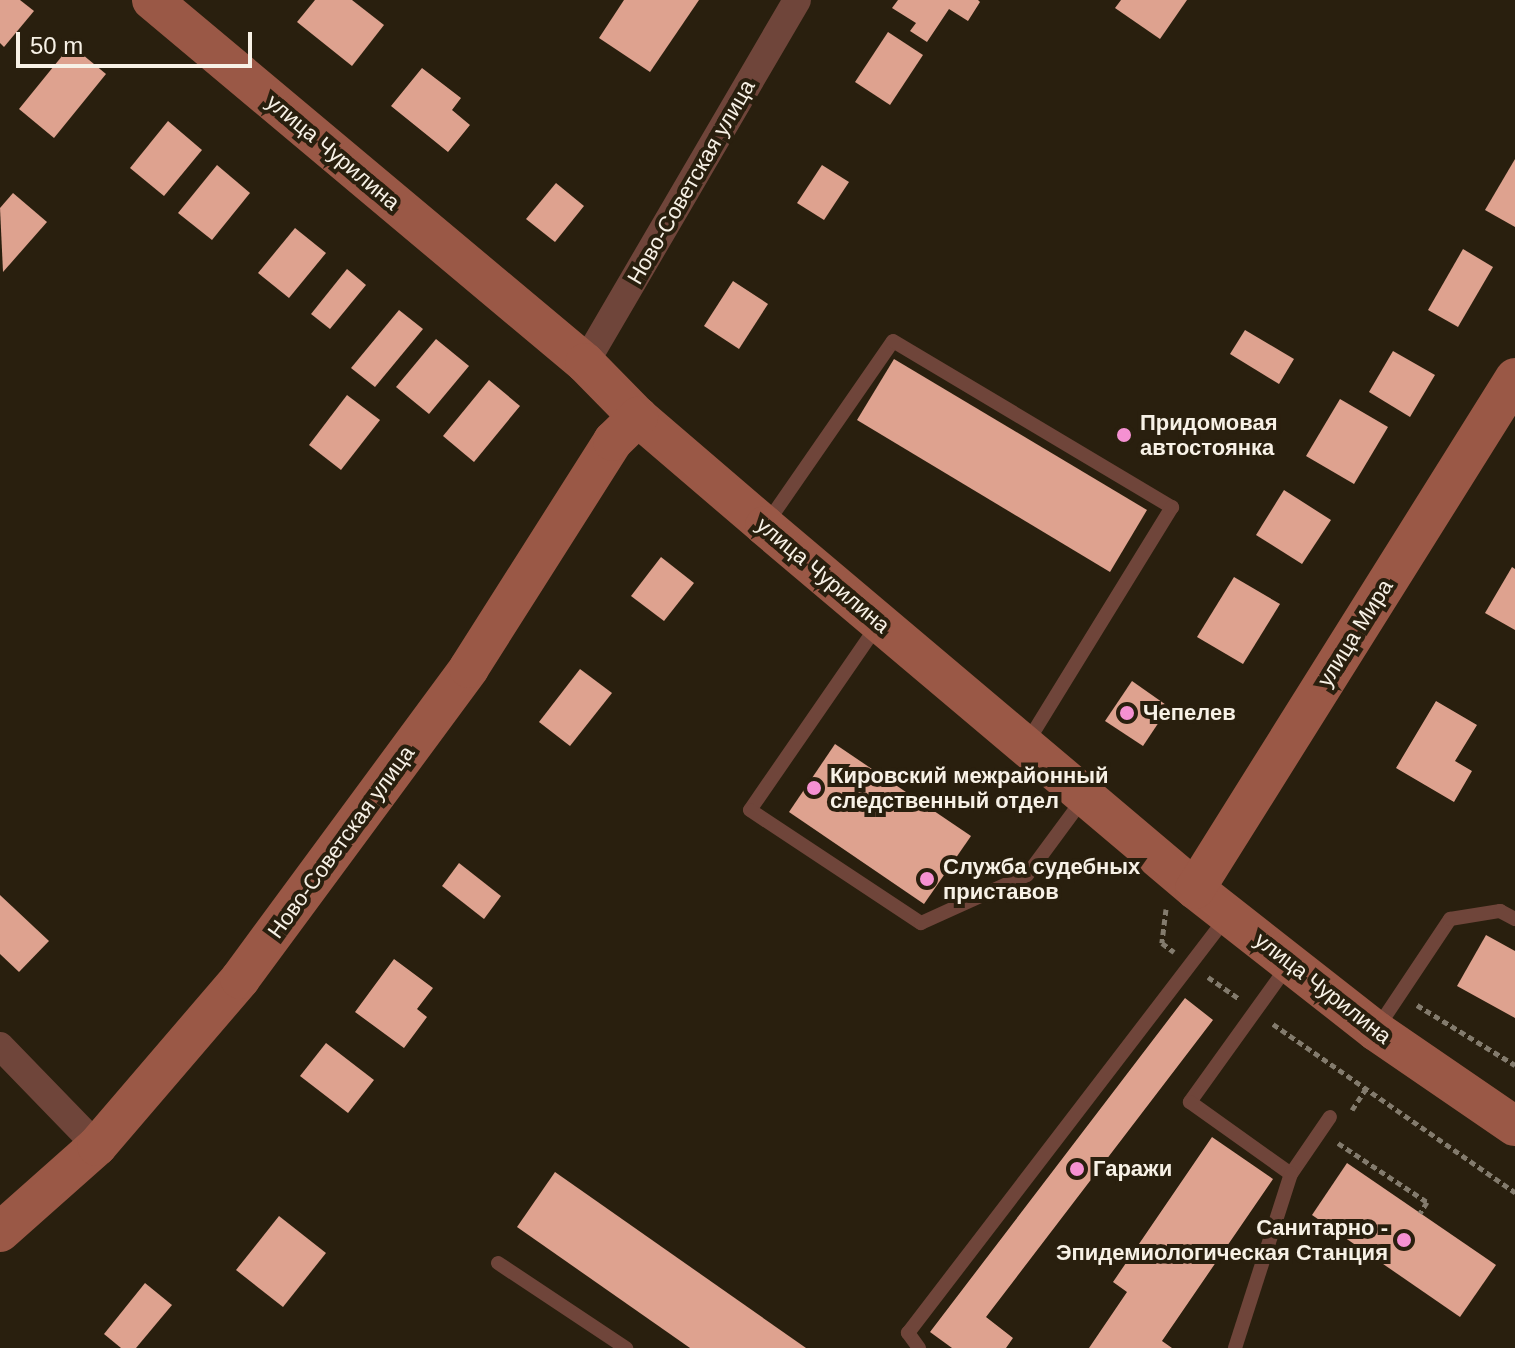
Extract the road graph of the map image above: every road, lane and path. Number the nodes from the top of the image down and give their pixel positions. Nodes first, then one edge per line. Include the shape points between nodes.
1 (152, 0) edge
2 (797, 0) edge
3 (585, 363) junction
4 (1515, 378) edge
5 (638, 417) junction
6 (765, 526) junction
7 (879, 623) junction
8 (1025, 745) junction
9 (1085, 796) junction
10 (1195, 889) junction
11 (1228, 914) junction
12 (1515, 919) edge
13 (1290, 963) junction
14 (1400, 994) junction
15 (1376, 1031) junction
16 (0, 1046) edge
17 (1515, 1065) edge
18 (1365, 1090) dead end
19 (1349, 1114) dead end
20 (1330, 1117) dead end
21 (1515, 1126) edge
22 (1332, 1139) dead end
23 (97, 1146) junction
24 (1291, 1174) junction
25 (1420, 1213) dead end
26 (0, 1232) edge
27 (498, 1263) dead end
28 (626, 1348) edge
29 (919, 1348) edge
30 (1235, 1348) edge

1 - 3 street, улица Чурилина
2 - 3 street, Ново-Советская улица
3 - 5 street, улица Чурилина
4 - 10 street, улица Мира
5 - 6 street, улица Чурилина
5 - 23 street, Ново-Советская улица via 613,441 469,668 240,979
6 - 7 street, улица Чурилина
6 - 8 lane via 893,341 1172,507
7 - 8 street, улица Чурилина
7 - 9 lane via 750,810 921,923 1027,875
8 - 9 street, улица Чурилина
9 - 10 street, улица Чурилина
10 - 11 street, улица Чурилина
11 - 13 street, улица Чурилина
11 - 29 lane via 908,1333
12 - 14 lane via 1500,911 1450,919
13 - 15 street, улица Чурилина
13 - 24 lane via 1190,1102
14 - 15 lane
14 - 17 path
15 - 21 street, улица Чурилина
16 - 23 street
18 - 19 path
20 - 24 lane
22 - 25 path via 1427,1202
23 - 26 street, Ново-Советская улица
24 - 30 lane
27 - 28 lane

